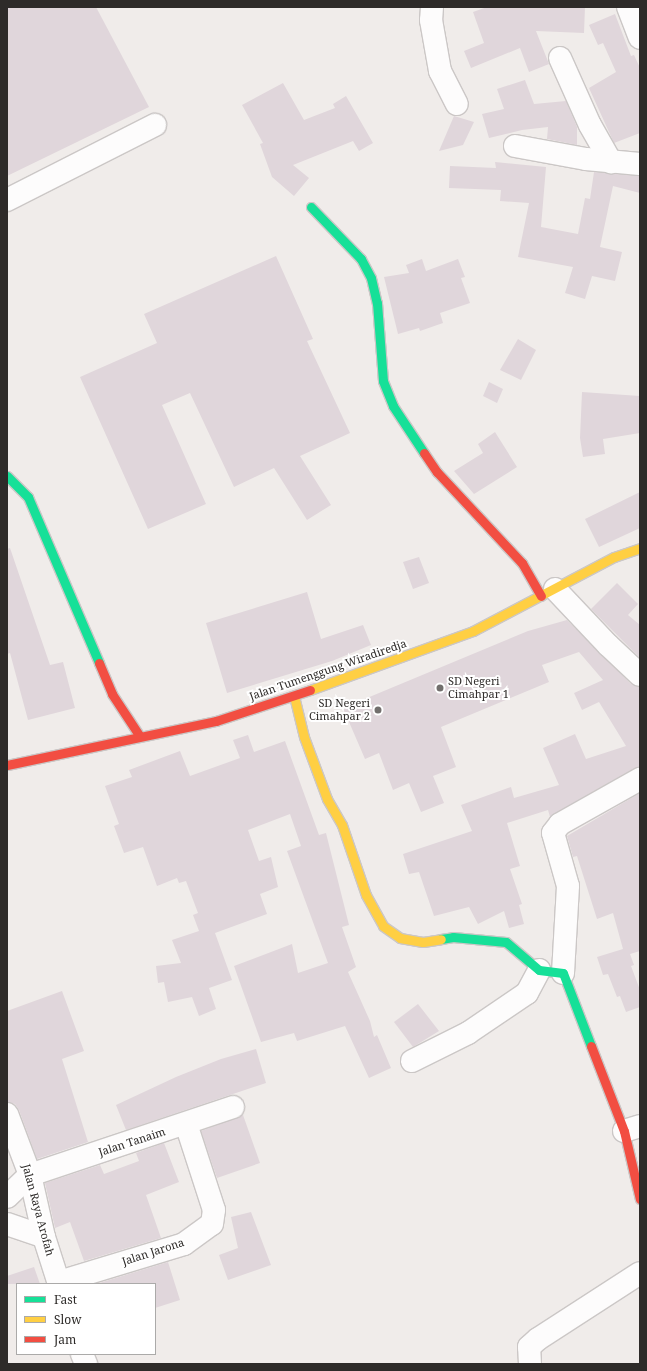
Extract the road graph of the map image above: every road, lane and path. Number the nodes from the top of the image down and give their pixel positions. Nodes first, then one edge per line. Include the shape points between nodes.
1 (432, 7) edge
2 (560, 58) dead end
3 (457, 104) dead end
4 (155, 125) dead end
5 (515, 146) dead end
6 (611, 162) junction
7 (640, 164) edge
8 (7, 200) edge
9 (311, 207) dead end
10 (7, 476) edge
11 (640, 548) edge
12 (548, 592) junction
13 (640, 676) edge
14 (294, 696) junction
15 (139, 735) junction
16 (7, 765) edge
17 (640, 779) edge
18 (539, 970) junction
19 (563, 973) junction
20 (412, 1061) dead end
21 (233, 1107) dead end
22 (7, 1114) edge
23 (186, 1124) junction
24 (632, 1128) edge
25 (30, 1175) junction
26 (639, 1196) edge
27 (7, 1197) edge
28 (7, 1224) edge
29 (44, 1237) junction
30 (640, 1273) edge
31 (59, 1283) edge
32 (530, 1364) edge

1 - 3 street via 431,20 440,71
2 - 6 street via 590,125
4 - 8 street
5 - 6 street
6 - 7 street
9 - 12 street via 361,259 371,278 377,303 383,381 393,406 408,431 437,472
10 - 15 street via 28,498 112,694
11 - 12 street, Jalan Tumenggung Wiradiredja via 614,557
12 - 13 street
12 - 14 street, Jalan Tumenggung Wiradiredja via 473,631
14 - 15 street, Jalan Tumenggung Wiradiredja via 216,721
14 - 18 street via 304,737 327,799 342,825 366,895 383,926 400,938 423,942 453,937 506,942
15 - 16 street, Jalan Tumenggung Wiradiredja
17 - 19 street via 560,824 553,833 568,886
18 - 19 street
18 - 20 street via 528,993 468,1033
19 - 24 street
21 - 23 street, Jalan Tanaim
22 - 25 street, Jalan Raya Arofah
23 - 25 street, Jalan Tanaim
23 - 31 street, Jalan Jarona via 214,1210 212,1224 184,1244
24 - 26 street
25 - 27 street
25 - 29 street, Jalan Raya Arofah
28 - 29 street
29 - 31 street, Jalan Raya Arofah
30 - 32 street via 538,1339 529,1347

